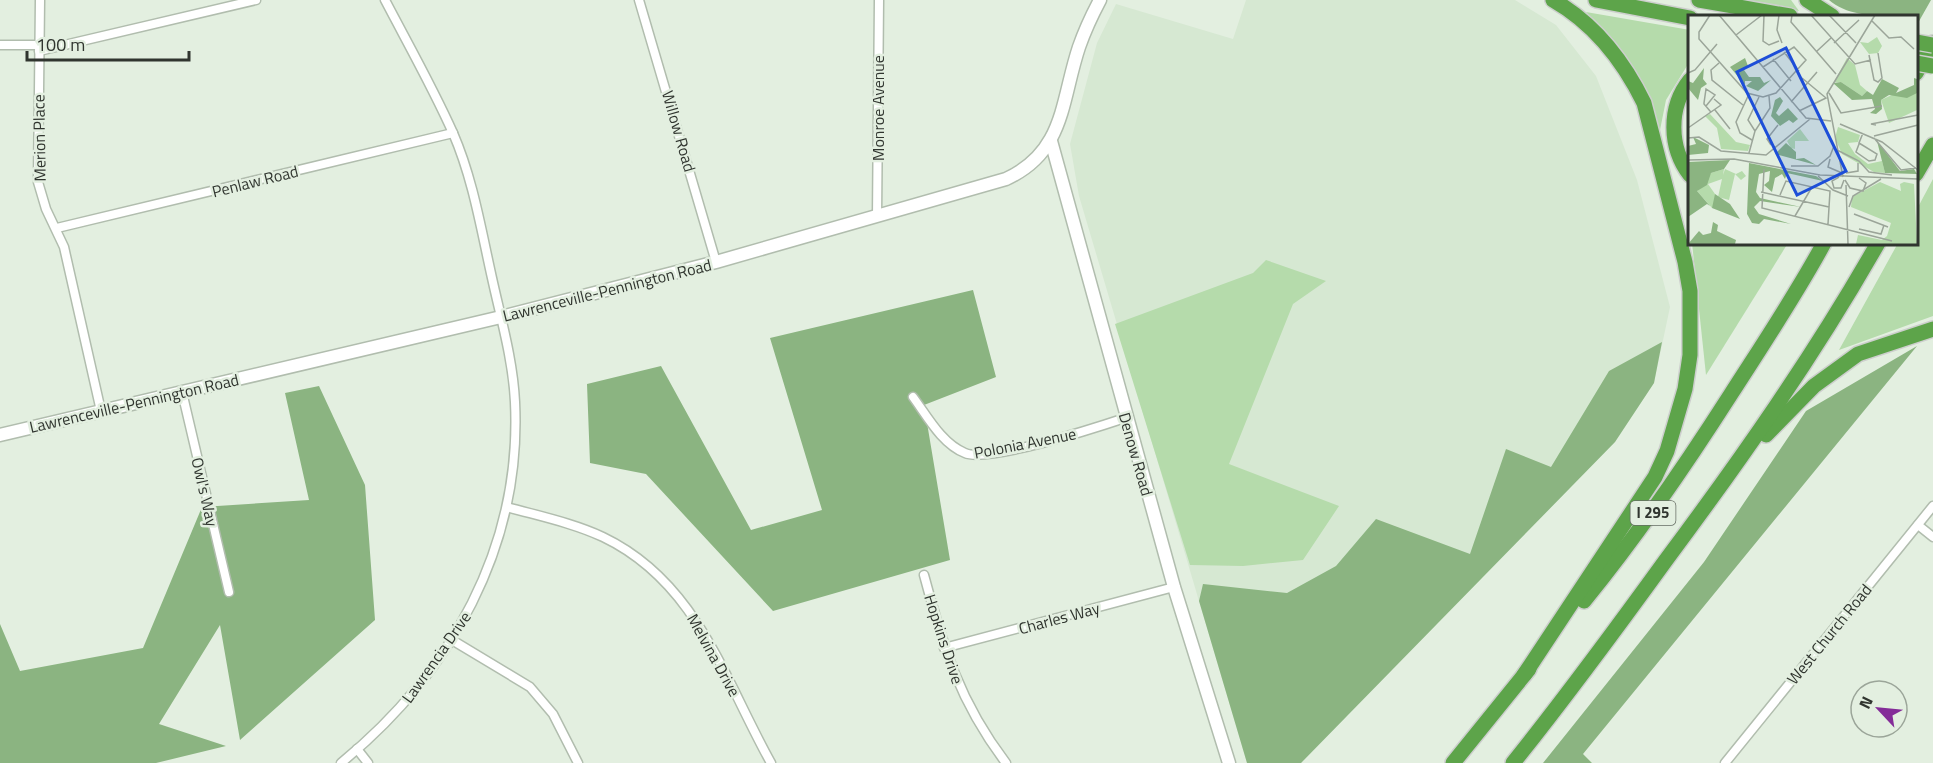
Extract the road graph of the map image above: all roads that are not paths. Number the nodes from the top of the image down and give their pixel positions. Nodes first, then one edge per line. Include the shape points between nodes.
1 (40, 0) edge
2 (256, 0) edge
3 (385, 0) edge
4 (639, 0) edge
5 (879, 0) edge
6 (1100, 0) edge
7 (1553, 0) edge
8 (1596, 0) edge
9 (1699, 0) edge
10 (1807, 0) edge
11 (1784, 15) edge
12 (1830, 15) edge
13 (1688, 18) edge
14 (1918, 44) edge
15 (0, 45) edge
16 (39, 48) junction
17 (1926, 57) edge
18 (1918, 71) edge
19 (1688, 83) edge
20 (453, 133) junction
21 (1051, 141) junction
22 (1933, 145) edge
23 (1688, 172) edge
24 (1918, 172) edge
25 (877, 217) junction
26 (57, 228) junction
27 (1823, 244) edge
28 (1877, 244) edge
29 (717, 262) junction
30 (501, 317) junction
31 (1933, 329) edge
32 (182, 392) junction
33 (913, 396) dead end
34 (101, 411) junction
35 (1125, 418) junction
36 (0, 435) edge
37 (1742, 457) junction
38 (1933, 506) edge
39 (507, 507) junction
40 (1918, 525) junction
41 (1933, 537) edge
42 (924, 575) dead end
43 (1174, 587) junction
44 (229, 592) dead end
45 (452, 640) junction
46 (944, 648) junction
47 (1524, 675) junction
48 (357, 749) junction
49 (340, 763) edge
50 (369, 763) edge
51 (578, 763) edge
52 (771, 763) edge
53 (1006, 763) edge
54 (1229, 763) edge
55 (1453, 763) edge
56 (1513, 763) edge
57 (1725, 763) edge

1 - 16 street, Merion Place
2 - 16 street
3 - 20 street
4 - 29 street, Willow Road
5 - 25 street, Monroe Avenue
6 - 21 street, Lawrenceville-Pennington Road via 1079,47
7 - 47 highway via 1605,41 1644,103 1685,262 1690,291 1690,355 1678,417 1655,477
8 - 13 highway
9 - 11 highway
10 - 12 highway
14 - 17 highway, bridge
15 - 16 street
16 - 26 street, Merion Place via 38,182
17 - 18 highway
19 - 23 highway via 1680,95 1674,126 1678,155
20 - 26 street, Penlaw Road
20 - 30 street via 470,183
21 - 25 street, Lawrenceville-Pennington Road via 1032,164 1006,179
21 - 35 street, Denow Road
22 - 24 highway
25 - 29 street, Lawrenceville-Pennington Road
26 - 34 street, Merion Place
27 - 47 highway, I 295 via 1679,476 1629,547
28 - 37 highway, I 295
29 - 30 street, Lawrenceville-Pennington Road
30 - 32 street, Lawrenceville-Pennington Road
30 - 39 street, Lawrencia Drive via 515,400 514,468
31 - 37 highway via 1858,354 1837,368
32 - 34 street, Lawrenceville-Pennington Road
32 - 44 street, Owl's Way
33 - 35 street, Polonia Avenue via 954,448 975,456 1076,434
34 - 36 street, Lawrenceville-Pennington Road
35 - 43 street, Denow Road
37 - 56 highway, I 295
38 - 40 street, West Church Road
39 - 45 street, Lawrencia Drive via 482,586
39 - 52 street, Melvina Drive via 604,537 665,580 709,639
40 - 41 street
40 - 57 street, West Church Road
42 - 46 street, Hopkins Drive
43 - 46 street, Charles Way
43 - 54 street, Denow Road
45 - 48 street, Lawrencia Drive via 402,706
45 - 51 street via 530,687 553,714
46 - 53 street, Hopkins Drive via 961,690
47 - 55 highway, I 295
48 - 49 street, Lawrencia Drive
48 - 50 street

